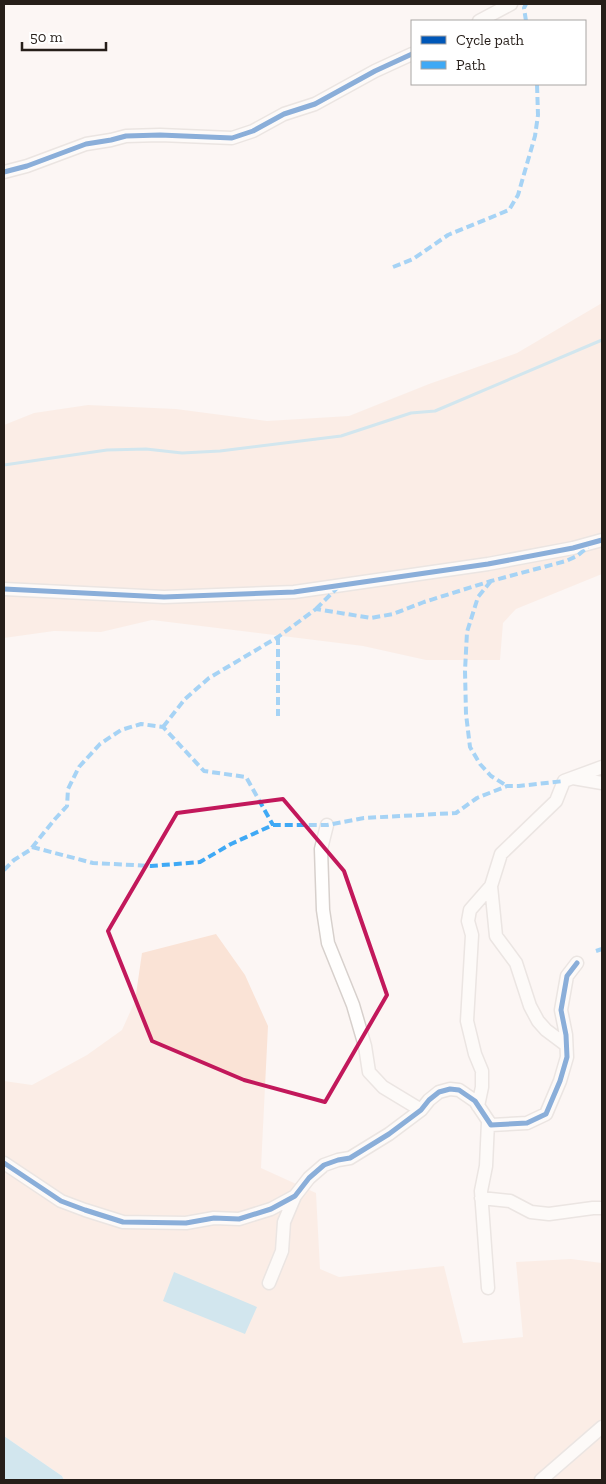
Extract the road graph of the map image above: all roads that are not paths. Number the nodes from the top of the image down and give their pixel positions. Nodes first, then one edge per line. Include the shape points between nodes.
1 (511, 4) edge
2 (481, 20) edge
3 (411, 54) edge
4 (4, 172) edge
5 (602, 540) edge
6 (4, 589) edge
7 (602, 767) edge
8 (572, 778) junction
9 (602, 783) edge
10 (327, 825) dead end
11 (491, 886) junction
12 (578, 963) dead end
13 (566, 1044) junction
14 (478, 1106) junction
15 (421, 1110) junction
16 (488, 1122) junction
17 (4, 1163) edge
18 (295, 1196) junction
19 (481, 1198) junction
20 (602, 1208) edge
21 (269, 1283) dead end
22 (488, 1288) dead end
23 (602, 1427) edge
24 (541, 1480) edge

1 - 2 street
3 - 4 street via 315,104 232,138 126,136 86,144
5 - 6 street via 488,564 294,592 164,597
7 - 8 street
8 - 9 street
8 - 11 street via 564,781 556,801 501,854
10 - 15 street via 321,849 322,910 328,944 353,1005 369,1072 383,1087
11 - 13 street via 496,936 516,963 538,1021
11 - 14 street via 470,910 468,921 472,935 467,1021 474,1054 482,1072
12 - 13 street via 566,976 561,1010
13 - 16 street via 567,1057 546,1114 527,1123 491,1125
14 - 15 street via 459,1090 450,1089 439,1092
14 - 16 street
15 - 18 street via 350,1158 324,1165
16 - 19 street
17 - 18 street via 61,1201 123,1222 186,1223 214,1218 239,1219 271,1209
18 - 21 street via 284,1222 282,1251
19 - 20 street via 510,1201 531,1212 550,1214
19 - 22 street
23 - 24 street

